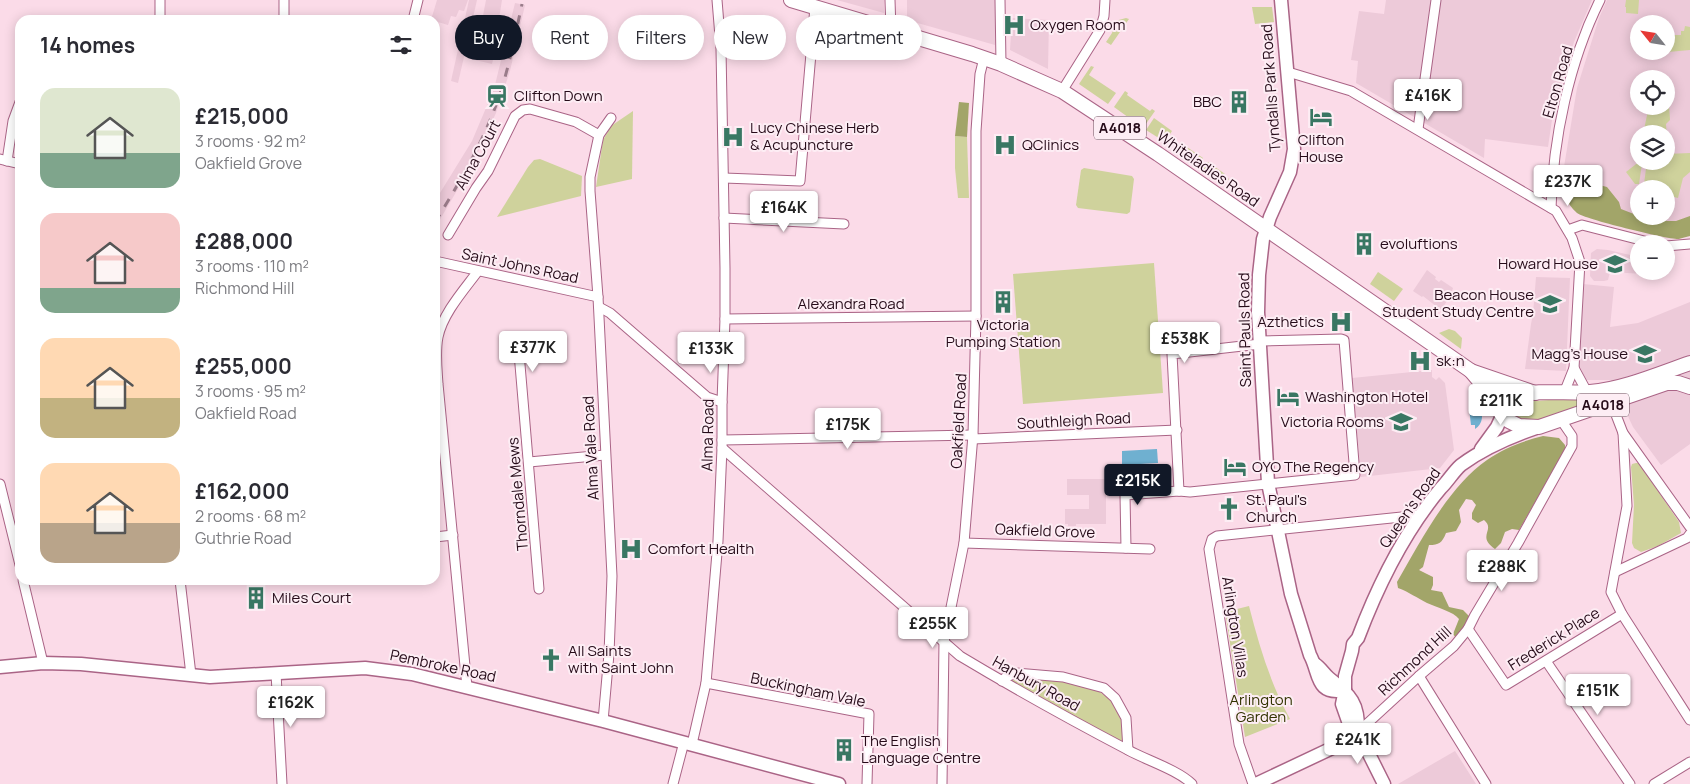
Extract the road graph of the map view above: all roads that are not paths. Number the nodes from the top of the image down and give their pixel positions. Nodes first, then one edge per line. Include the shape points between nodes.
1 (160, 0) edge
2 (284, 0) edge
3 (418, 0) edge
4 (791, 0) edge
5 (890, 0) edge
6 (1000, 0) edge
7 (1105, 0) edge
8 (1281, 0) edge
9 (1436, 0) edge
10 (1600, 0) edge
11 (718, 1) edge
12 (815, 7) junction
13 (160, 15) edge
14 (284, 15) edge
15 (414, 15) edge
16 (841, 15) edge
17 (890, 15) edge
18 (922, 39) edge
19 (984, 58) junction
20 (1001, 64) junction
21 (1288, 72) junction
22 (1062, 92) junction
23 (15, 116) edge
24 (611, 118) dead end
25 (1418, 129) junction
26 (599, 135) junction
27 (4, 160) edge
28 (724, 178) junction
29 (1554, 209) junction
30 (724, 218) junction
31 (844, 224) dead end
32 (1567, 228) junction
33 (1266, 229) junction
34 (448, 235) dead end
35 (1630, 237) edge
36 (1690, 244) edge
37 (1675, 245) edge
38 (440, 263) edge
39 (478, 271) junction
40 (598, 302) junction
41 (976, 316) junction
42 (726, 318) junction
43 (440, 331) edge
44 (1260, 342) junction
45 (519, 353) dead end
46 (1690, 363) edge
47 (1574, 368) junction
48 (1470, 371) junction
49 (1690, 387) edge
50 (1587, 392) junction
51 (1535, 393) junction
52 (1564, 393) junction
53 (722, 402) junction
54 (1610, 402) junction
55 (440, 414) edge
56 (1503, 414) junction
57 (1561, 420) junction
58 (1539, 427) junction
59 (1177, 430) junction
60 (1623, 433) junction
61 (973, 437) junction
62 (722, 444) junction
63 (605, 455) junction
64 (1476, 455) junction
65 (529, 462) junction
66 (1268, 483) junction
67 (0, 484) edge
68 (1179, 491) junction
69 (1421, 516) junction
70 (1690, 527) edge
71 (1277, 529) junction
72 (1690, 534) edge
73 (452, 535) junction
74 (440, 536) edge
75 (964, 543) junction
76 (15, 545) edge
77 (1126, 548) junction
78 (1150, 549) dead end
79 (1615, 572) junction
80 (24, 585) edge
81 (181, 585) edge
82 (540, 589) dead end
83 (1622, 614) junction
84 (1468, 629) junction
85 (944, 642) junction
86 (1546, 661) junction
87 (43, 663) junction
88 (0, 668) edge
89 (276, 673) junction
90 (191, 675) junction
91 (1419, 676) junction
92 (1002, 681) junction
93 (706, 683) junction
94 (467, 687) junction
95 (1345, 690) junction
96 (1690, 720) edge
97 (603, 721) junction
98 (1358, 732) junction
99 (688, 743) junction
100 (1128, 750) junction
101 (1690, 762) edge
102 (282, 784) edge
103 (673, 784) edge
104 (839, 784) edge
105 (867, 784) edge
106 (942, 784) edge
107 (1192, 784) edge
108 (1254, 784) edge
109 (1384, 784) edge
110 (1486, 784) edge
111 (1630, 784) edge
112 (1654, 784) edge

1 - 13 street
2 - 14 street
3 - 15 street
4 - 12 main road, Whiteladies Road / A4018
5 - 17 street
6 - 20 street
7 - 22 street via 1100,30
8 - 21 main road, Tyndalls Park Road
9 - 25 street
10 - 29 street, Elton Road via 1562,108 1552,175
11 - 28 street, Alma Road
12 - 16 main road, Whiteladies Road / A4018
12 - 28 street via 800,181
18 - 19 main road, Whiteladies Road / A4018
19 - 20 main road, Whiteladies Road / A4018
19 - 41 street, Oakfield Road via 976,131
20 - 22 main road, Whiteladies Road / A4018
21 - 25 street via 1351,91
21 - 33 main road, Tyndalls Park Road via 1293,161
22 - 33 main road, Whiteladies Road / A4018
23 - 27 street
24 - 26 street, Alma Vale Road
25 - 29 street
26 - 34 street, Alma Court via 576,122 530,109 522,110 515,116 488,172
26 - 40 street, Alma Vale Road via 590,177
28 - 30 street, Alma Road
29 - 32 street
30 - 31 street
30 - 42 street, Alma Road
32 - 35 street via 1582,225
32 - 47 street via 1580,262
33 - 44 main road, Saint Pauls Road via 1259,275
33 - 48 main road, Whiteladies Road / A4018
36 - 37 street
38 - 39 street, Saint Johns Road
39 - 40 street, Saint Johns Road
39 - 43 street via 458,297
40 - 53 street, Saint Johns Road via 707,397
40 - 63 street, Alma Vale Road
41 - 42 street, Alexandra Road
41 - 61 street, Oakfield Road
42 - 53 street, Alma Road
44 - 59 street via 1172,354
44 - 66 main road, Saint Pauls Road
44 - 66 street via 1344,340 1355,470 1355,475
45 - 65 street, Thorndale Mews
46 - 50 main road, A4018 via 1619,386
47 - 50 street
47 - 52 street
48 - 51 main road, A4018
48 - 56 main road, A4018 via 1497,402
49 - 54 main road, Queen's Road / A4018 via 1667,383
50 - 52 main road, A4018
51 - 52 main road, A4018
51 - 56 main road, A4018 via 1516,396
53 - 62 street, Alma Road
54 - 57 main road, Queen's Road / A4018
54 - 60 street
55 - 73 street
56 - 58 main road, A4018 via 1519,426
56 - 64 main road
57 - 58 main road, Queen's Road / A4018
57 - 84 street, Richmond Hill via 1572,436 1572,446
58 - 64 main road, Queen's Road via 1508,438
59 - 61 street, Southleigh Road
59 - 68 street
60 - 70 street
60 - 79 street via 1627,506
61 - 62 street, Southleigh Road
61 - 75 street, Oakfield Road
62 - 85 street, Hanbury Road
62 - 93 street, Alma Road
63 - 65 street
63 - 97 street, Alma Vale Road via 612,576 610,654
64 - 69 main road, Queen's Road via 1460,467
65 - 82 street, Thorndale Mews
66 - 68 street
66 - 71 main road, Saint Pauls Road
67 - 76 street
68 - 77 street via 1125,495
69 - 71 street
69 - 95 main road, Queen's Road via 1382,580 1358,638 1353,679
71 - 95 main road, Saint Pauls Road via 1291,594 1310,655 1315,664
71 - 108 street, Arlington Villas via 1217,536 1212,539 1209,549 1239,744
72 - 79 street
73 - 74 street
73 - 94 street
75 - 77 street, Oakfield Grove
75 - 85 street, Oakfield Road
77 - 78 street, Oakfield Grove
79 - 83 street via 1612,592
80 - 87 street
81 - 90 street
83 - 86 street, Frederick Place
83 - 96 street
84 - 86 street, Frederick Place via 1506,685
84 - 91 street, Richmond Hill via 1454,646
85 - 92 street, Hanbury Road via 960,656
85 - 106 street, Oakfield Road
86 - 111 street
87 - 88 main road, Pembroke Road
87 - 90 main road, Pembroke Road via 101,665
89 - 90 main road, Pembroke Road
89 - 94 main road, Pembroke Road via 365,668 390,670
89 - 102 street
91 - 98 street, Richmond Hill
91 - 110 street
92 - 100 street, Hanbury Road
92 - 100 street via 1016,673 1063,677 1104,688 1115,698 1126,718
93 - 99 street, Alma Road
93 - 105 street, Buckingham Vale via 868,714
94 - 97 main road, Pembroke Road
95 - 98 main road via 1359,717
97 - 99 main road, Pembroke Road
98 - 108 main road via 1345,742
98 - 109 main road
99 - 103 street, Alma Road
99 - 104 main road, Pembroke Road
100 - 107 street, Hanbury Road
101 - 112 street

